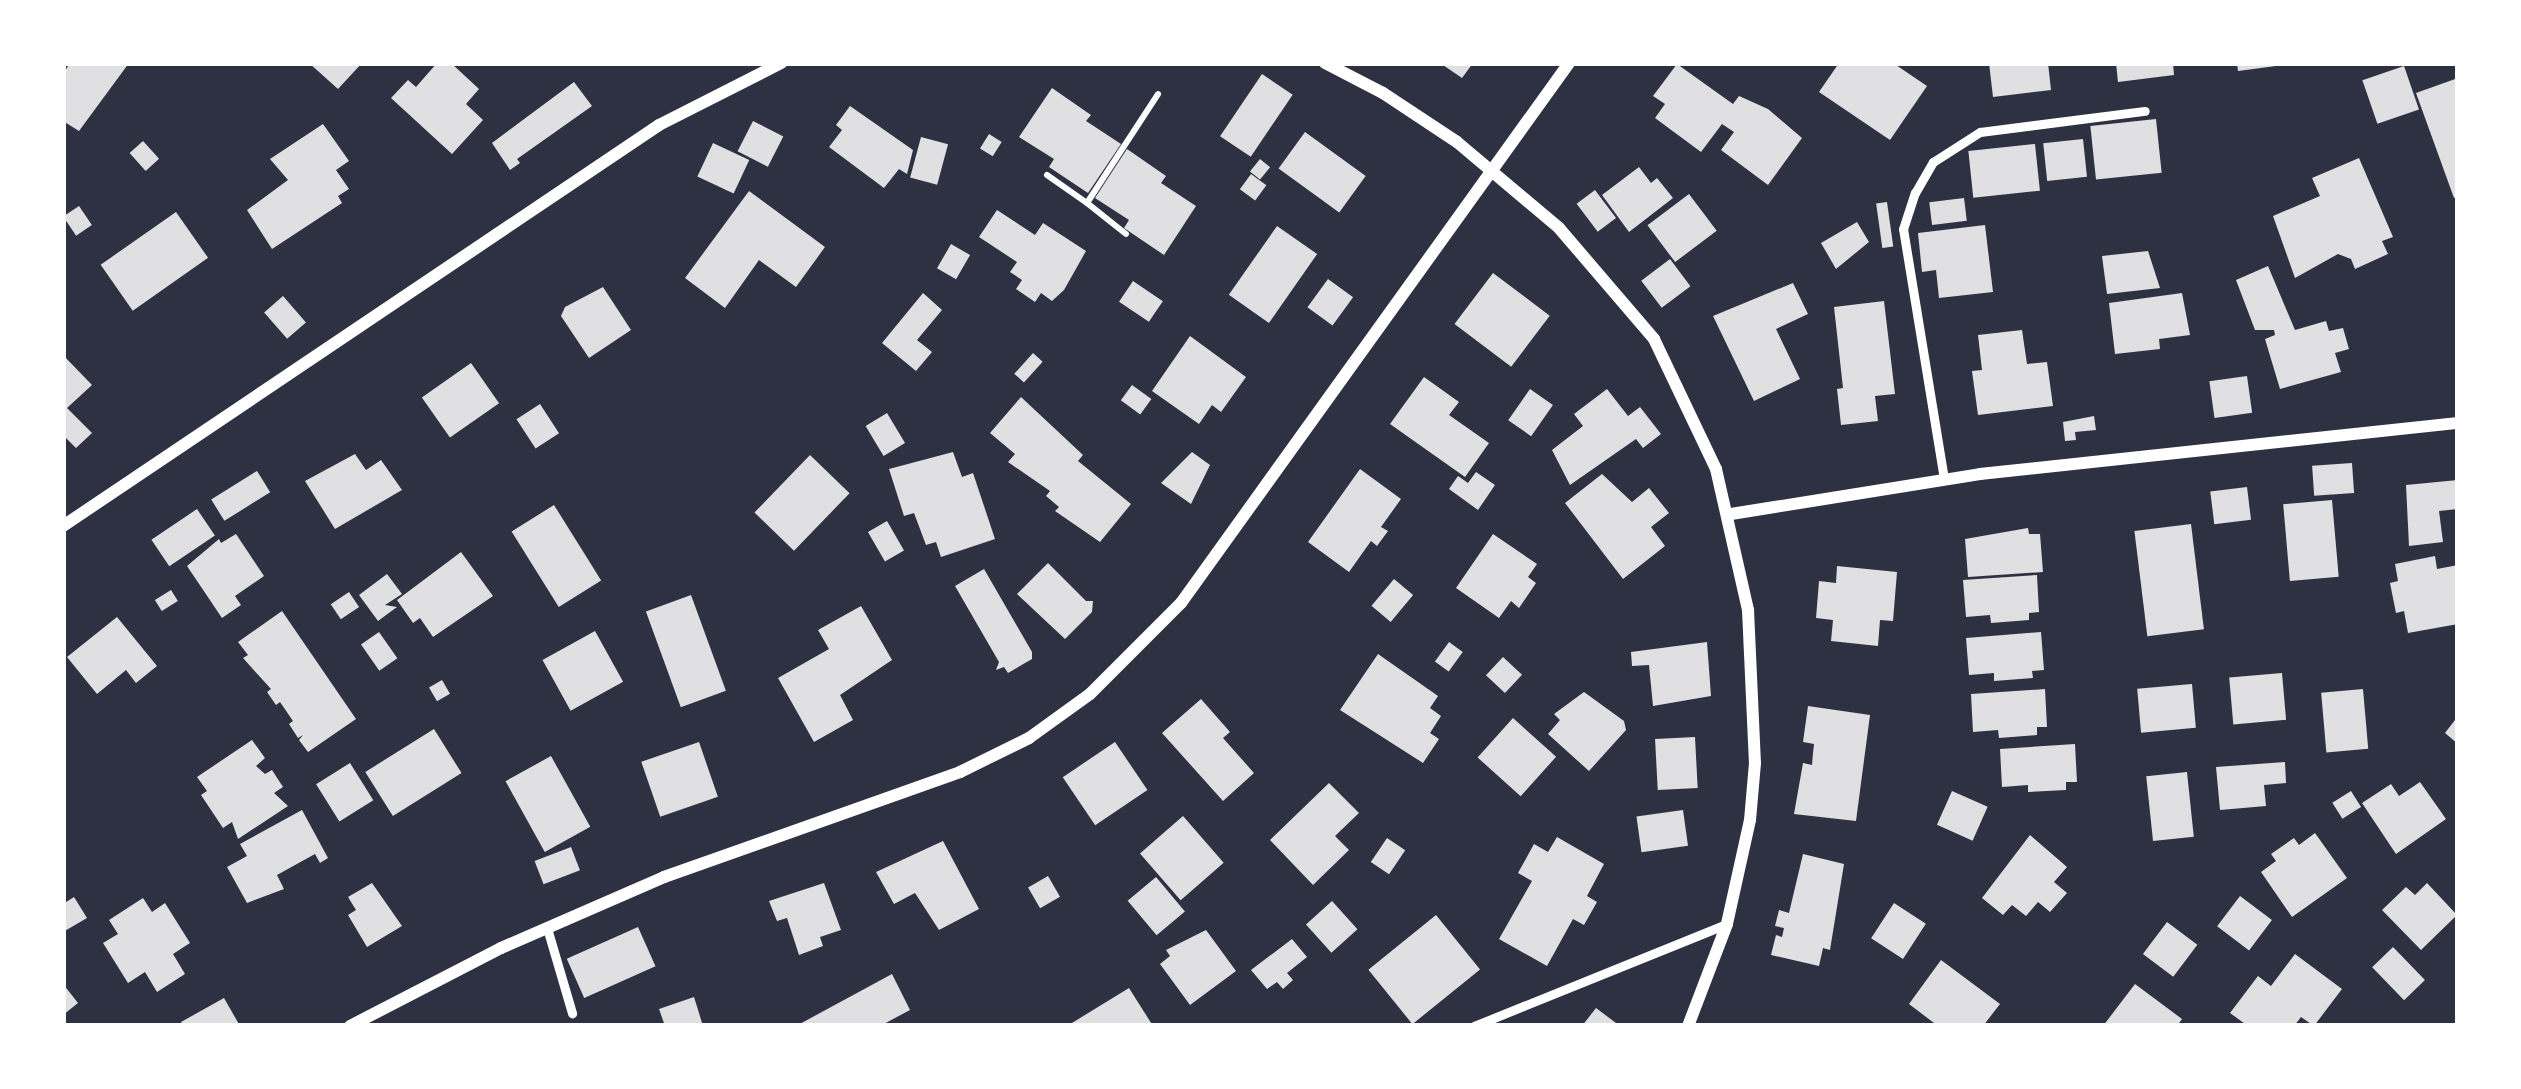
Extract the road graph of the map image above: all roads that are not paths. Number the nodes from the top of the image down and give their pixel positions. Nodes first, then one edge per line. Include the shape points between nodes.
1 (781, 63) edge
2 (1324, 63) edge
3 (1569, 63) edge
4 (2144, 111) dead end
5 (1493, 171) junction
6 (2458, 423) edge
7 (1944, 479) junction
8 (1731, 514) junction
9 (63, 526) edge
10 (1727, 924) junction
11 (547, 928) junction
12 (572, 1013) dead end
13 (350, 1026) edge
14 (1474, 1026) edge
15 (1688, 1026) edge

1 - 9 street via 659,125
2 - 5 street via 1383,93
3 - 5 street
4 - 7 lane via 1980,132 1933,162 1915,193 1903,229
5 - 8 street via 1559,228 1654,339
5 - 11 street via 1181,603 1090,694 1029,738 961,772 682,870
6 - 7 street
7 - 8 street
8 - 10 street via 1753,660 1755,763
10 - 14 lane
10 - 15 street
11 - 12 lane
11 - 13 street

